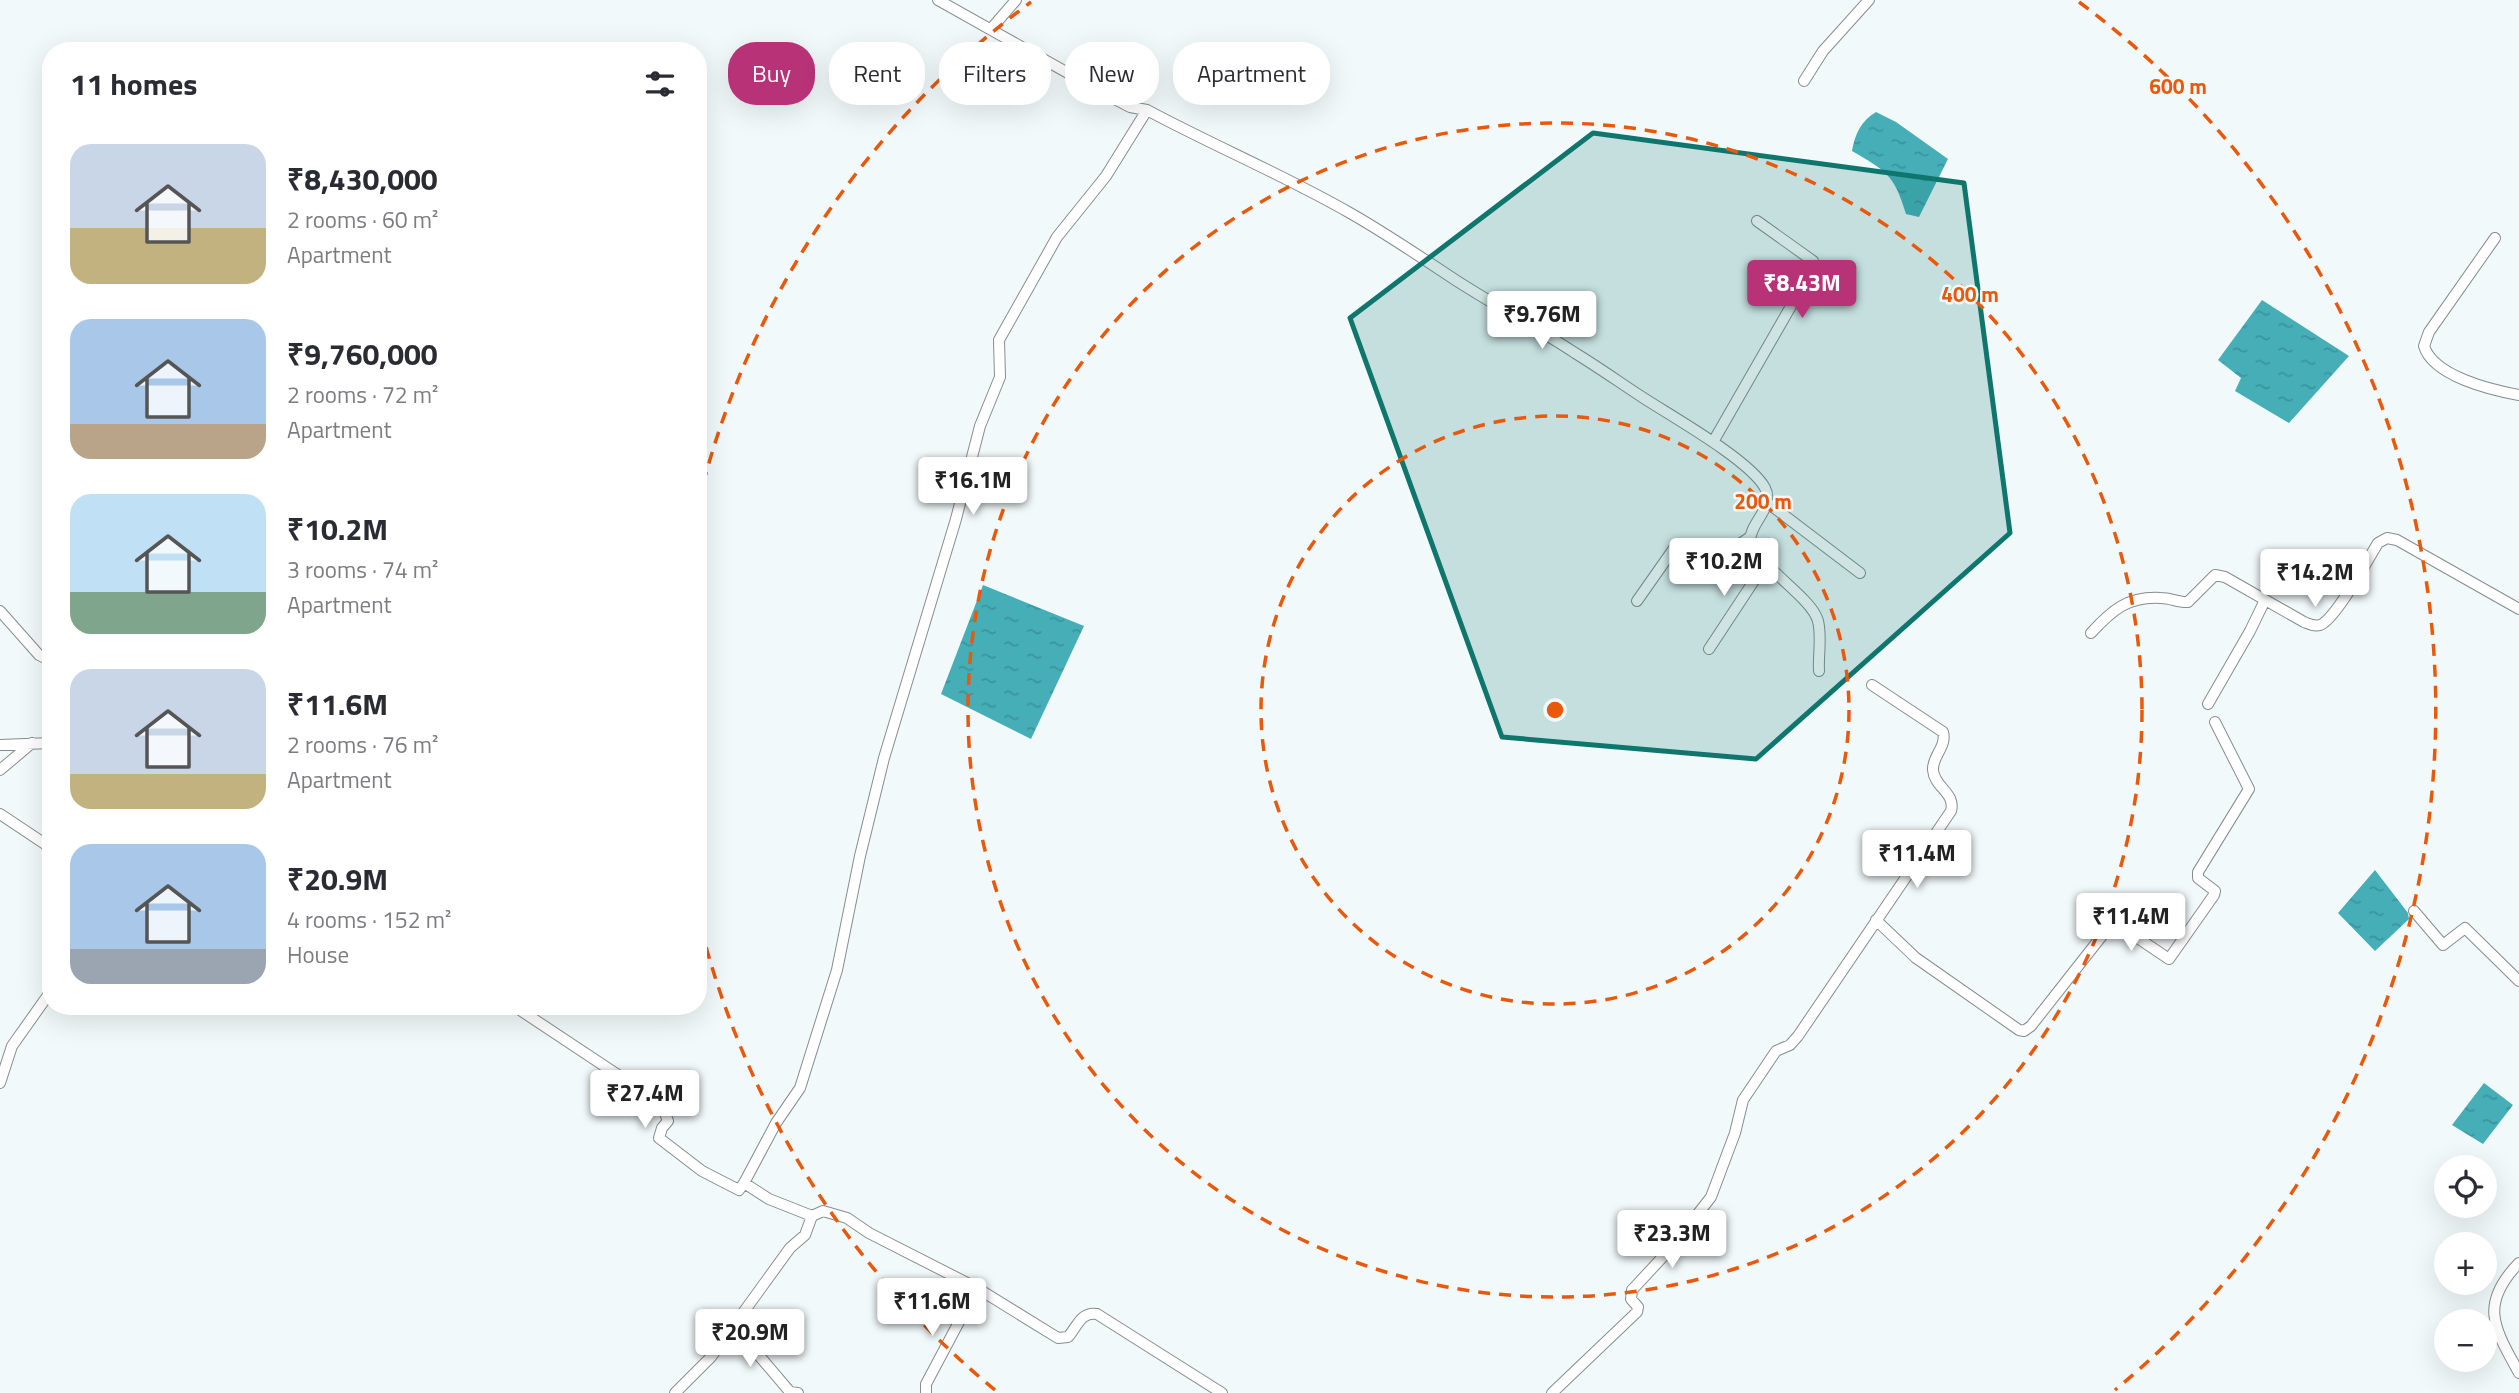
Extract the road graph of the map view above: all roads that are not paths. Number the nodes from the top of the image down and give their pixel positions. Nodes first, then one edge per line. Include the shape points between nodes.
1 (938, 0) edge
2 (1016, 0) edge
3 (1869, 0) edge
4 (991, 29) junction
5 (1804, 81) dead end
6 (1147, 110) junction
7 (1757, 221) dead end
8 (2495, 238) dead end
9 (2519, 395) edge
10 (1713, 442) junction
11 (1768, 503) junction
12 (1750, 537) junction
13 (1765, 564) junction
14 (1860, 573) dead end
15 (2264, 600) junction
16 (1637, 601) dead end
17 (2519, 609) edge
18 (0, 611) edge
19 (2091, 633) dead end
20 (1709, 649) dead end
21 (42, 656) edge
22 (1819, 671) dead end
23 (1872, 685) dead end
24 (2208, 704) dead end
25 (2215, 722) dead end
26 (32, 743) junction
27 (42, 743) edge
28 (0, 745) edge
29 (0, 770) edge
30 (0, 814) edge
31 (42, 840) edge
32 (2414, 911) dead end
33 (1876, 920) junction
34 (2519, 981) edge
35 (42, 1004) edge
36 (528, 1015) edge
37 (0, 1083) edge
38 (744, 1183) junction
39 (811, 1216) junction
40 (2519, 1263) edge
41 (977, 1288) junction
42 (733, 1325) junction
43 (2519, 1373) edge
44 (675, 1393) edge
45 (799, 1393) edge
46 (926, 1393) edge
47 (1222, 1393) edge
48 (1552, 1393) edge

1 - 4 street
2 - 4 street
3 - 5 street via 1823,51
4 - 6 street via 1130,107
6 - 10 street via 1376,227
6 - 38 street via 1106,176 1057,237 999,340 1000,377 980,426 884,758 837,970 800,1088
7 - 10 street via 1813,261 1814,267
8 - 9 street via 2429,332 2424,346 2430,359 2450,374
10 - 11 street via 1762,484
11 - 12 street
11 - 14 street
12 - 13 street
12 - 16 street via 1717,568 1677,544
13 - 20 street
13 - 22 street via 1815,614
15 - 17 street via 2312,626 2323,624 2378,543 2387,538
15 - 19 street via 2216,575 2188,602 2159,598 2128,602 2115,608
15 - 24 street
18 - 21 street
23 - 33 street via 1943,732 1933,774 1953,806
25 - 33 street via 2249,789 2198,872 2214,895 2169,960 2112,923 2024,1031 1916,958
26 - 27 street
26 - 28 street
26 - 29 street
30 - 31 street
32 - 34 street via 2443,945 2465,928
33 - 48 street via 1798,1037 1776,1051 1743,1100 1711,1197 1632,1290 1637,1312
35 - 37 street via 12,1046
36 - 38 street via 663,1108 668,1121 659,1139 725,1184 739,1190
38 - 39 street
39 - 41 street via 823,1211 847,1218
39 - 42 street via 805,1235 790,1248
40 - 43 street via 2508,1274 2493,1314
41 - 46 street via 926,1384
41 - 47 street via 1058,1338 1068,1337 1084,1315 1097,1314
42 - 44 street via 711,1357
42 - 45 street via 790,1392

